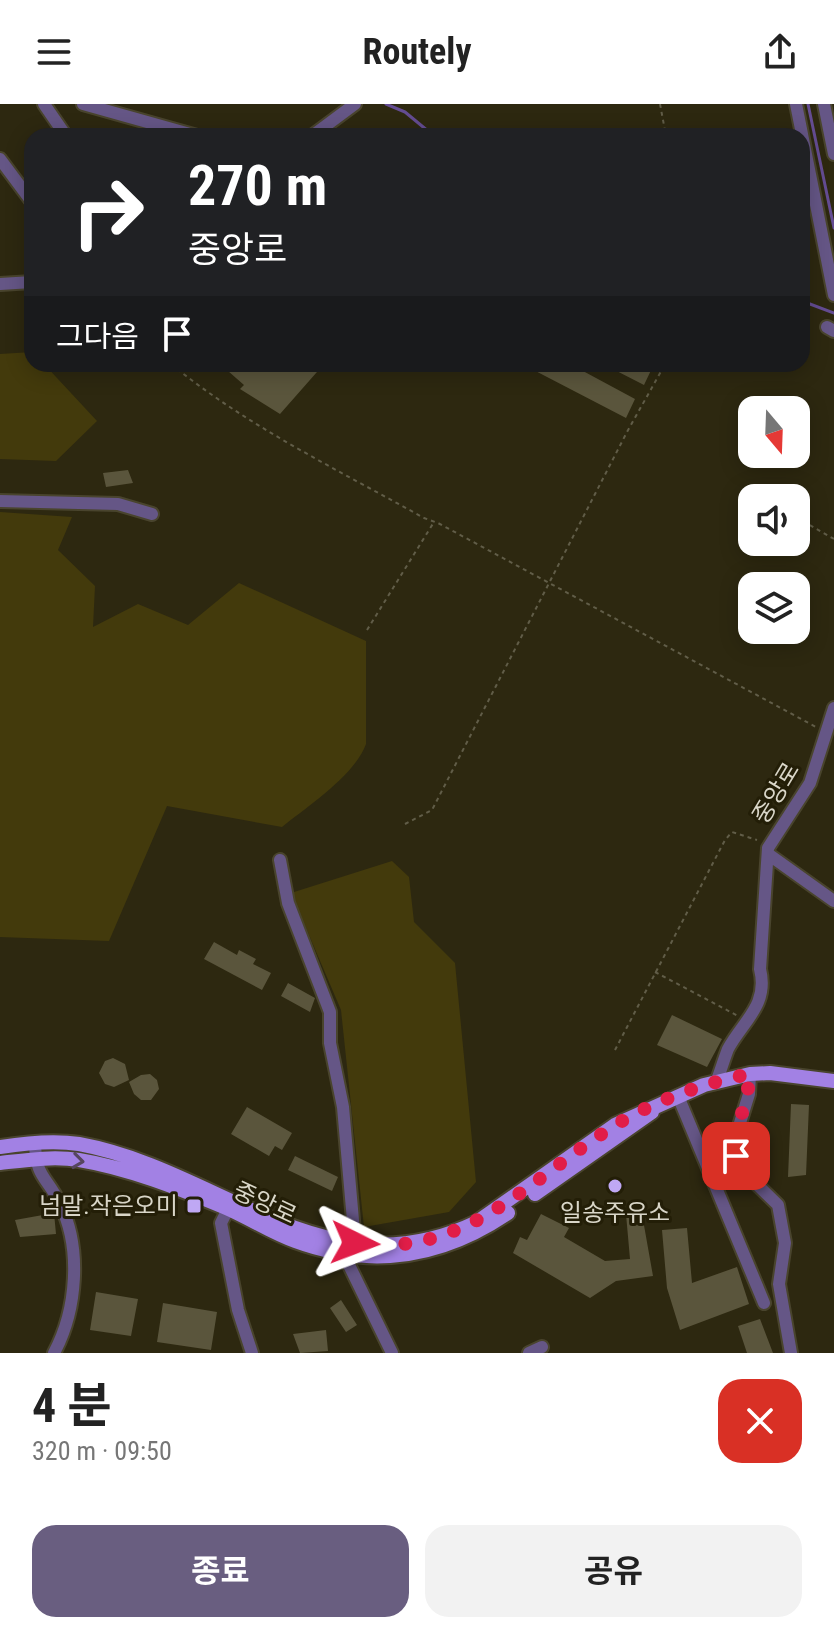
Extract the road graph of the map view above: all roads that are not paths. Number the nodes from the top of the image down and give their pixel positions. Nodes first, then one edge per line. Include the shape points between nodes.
1 (44, 104) edge
2 (83, 104) edge
3 (354, 104) edge
4 (796, 104) edge
5 (824, 104) edge
6 (60, 128) edge
7 (153, 128) edge
8 (322, 128) edge
9 (801, 128) edge
10 (834, 154) edge
11 (0, 159) edge
12 (810, 174) edge
13 (24, 191) edge
14 (24, 282) edge
15 (0, 284) edge
16 (834, 295) edge
17 (0, 501) edge
18 (152, 514) dead end
19 (834, 708) edge
20 (768, 851) junction
21 (280, 860) dead end
22 (834, 901) edge
23 (750, 1074) junction
24 (717, 1080) junction
25 (834, 1081) edge
26 (678, 1096) junction
27 (35, 1143) junction
28 (0, 1147) edge
29 (35, 1159) junction
30 (0, 1163) edge
31 (230, 1204) junction
32 (354, 1249) junction
33 (764, 1303) dead end
34 (542, 1347) dead end
35 (54, 1353) edge
36 (252, 1353) edge
37 (392, 1353) edge
38 (529, 1353) edge
39 (791, 1353) edge

1 - 6 street
2 - 7 street
3 - 8 street
4 - 9 street
5 - 10 street
11 - 13 street
12 - 16 street
14 - 15 street
17 - 18 street via 118,504
19 - 20 street, 중앙로 via 810,783
20 - 22 street
20 - 24 street, 중앙로 via 760,969 764,984 750,1022 729,1049
21 - 32 street via 288,903 330,1012
23 - 24 main road, 중앙로
23 - 25 main road, 중앙로
23 - 39 street via 736,1156 738,1166 778,1205 785,1243 779,1284
24 - 26 main road, 중앙로
26 - 32 main road, 중앙로 via 480,1232 421,1253
26 - 33 street
27 - 28 main road, 중앙로
27 - 29 street
27 - 31 main road, 중앙로 via 77,1144 131,1159
29 - 30 main road, 중앙로
29 -> 31 main road, 중앙로 via 113,1168
29 - 35 street via 60,1203 71,1237 73,1291
31 - 32 main road, 중앙로 via 294,1241
31 - 36 street via 221,1223
32 - 37 street via 348,1263
34 - 38 street

